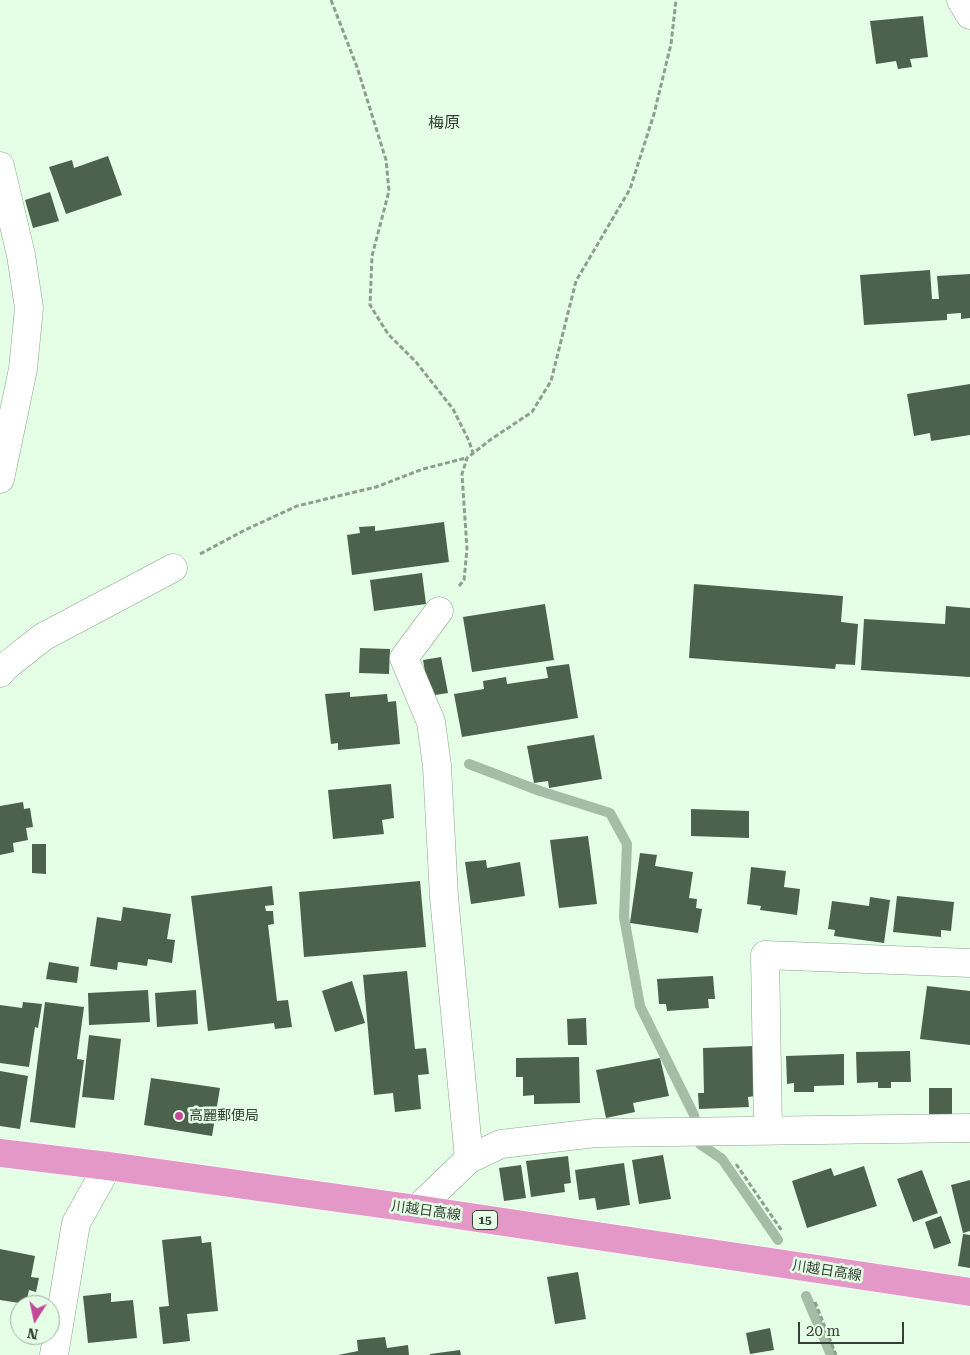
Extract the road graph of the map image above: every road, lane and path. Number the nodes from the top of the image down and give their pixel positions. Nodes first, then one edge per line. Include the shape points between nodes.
1 (331, 0) edge
2 (676, 0) edge
3 (961, 0) edge
4 (970, 15) edge
5 (0, 166) edge
6 (473, 453) junction
7 (467, 458) junction
8 (0, 479) edge
9 (173, 568) joint
10 (439, 611) joint
11 (0, 673) edge
12 (970, 962) edge
13 (970, 1128) edge
14 (768, 1130) junction
15 (714, 1131) junction
16 (0, 1153) edge
17 (469, 1159) junction
18 (108, 1166) junction
19 (417, 1210) junction
20 (801, 1267) junction
21 (970, 1292) edge
22 (54, 1355) edge
23 (836, 1355) edge

1 - 6 path via 357,67 386,160 389,191 372,256 370,305 388,334 416,362 454,409
2 - 6 path via 671,44 654,114 630,189 576,281 551,381 532,412
3 - 4 street
5 - 8 street via 21,255 29,308 23,369
6 - 7 path
7 - 9 path via 423,469 376,487 297,506
7 - 10 path via 462,474 467,549 464,580
9 - 11 street via 43,637
10 - 17 street via 404,658 431,722 437,766 444,897
12 - 14 street via 765,955
13 - 14 street
14 - 15 street
15 - 17 street via 596,1132 500,1144
15 - 20 path via 782,1231
16 - 18 main road, 川越日高線 / 15
17 - 19 street
18 - 19 main road, 川越日高線 / 15
18 - 22 street via 76,1224
19 - 20 main road, 川越日高線 / 15
20 - 21 main road, 川越日高線 / 15
20 - 23 path

